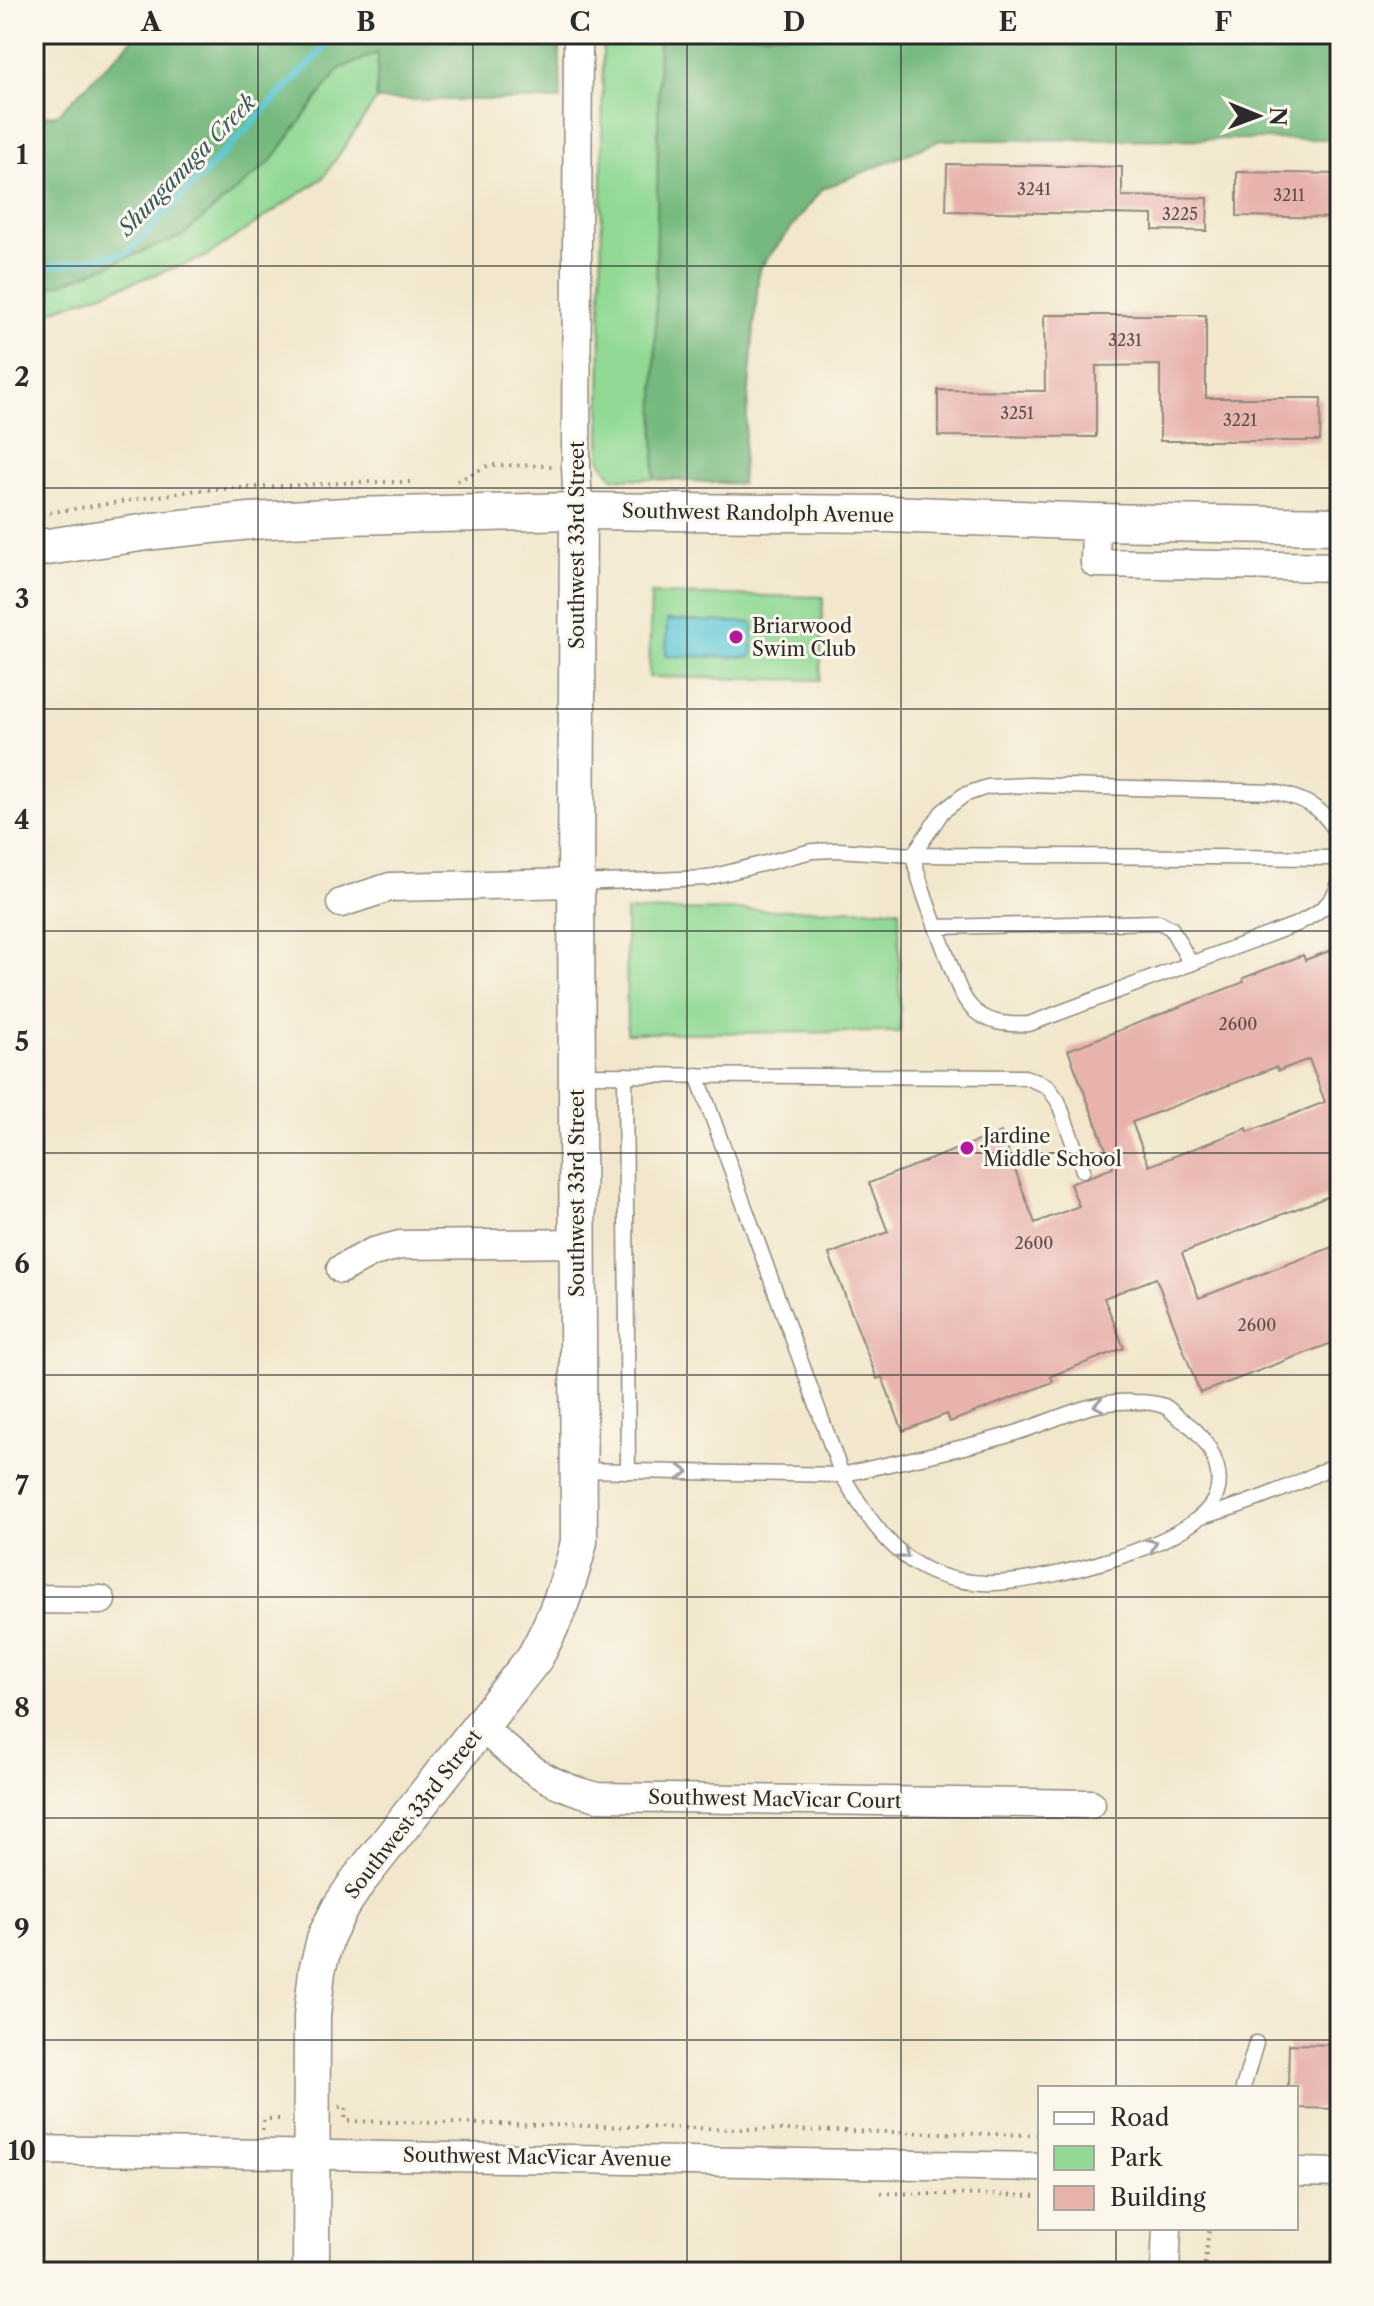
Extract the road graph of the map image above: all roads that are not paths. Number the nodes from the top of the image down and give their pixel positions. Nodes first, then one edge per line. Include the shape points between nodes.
1 (578, 34) edge
2 (578, 511) junction
3 (1096, 522) junction
4 (1340, 526) edge
5 (34, 549) edge
6 (1340, 567) edge
7 (1340, 810) edge
8 (1326, 818) junction
9 (1340, 852) edge
10 (913, 855) junction
11 (1340, 858) edge
12 (1340, 877) edge
13 (576, 883) junction
14 (341, 903) dead end
15 (936, 927) junction
16 (1191, 964) junction
17 (577, 1075) junction
18 (625, 1075) junction
19 (697, 1075) junction
20 (1083, 1170) dead end
21 (577, 1243) junction
22 (341, 1269) dead end
23 (1340, 1462) edge
24 (577, 1470) junction
25 (628, 1471) junction
26 (842, 1475) junction
27 (1201, 1517) junction
28 (34, 1599) edge
29 (101, 1600) dead end
30 (481, 1727) junction
31 (1091, 1804) dead end
32 (1256, 2043) dead end
33 (1244, 2086) edge
34 (34, 2150) edge
35 (312, 2154) junction
36 (1038, 2167) edge
37 (1298, 2172) edge
38 (1340, 2173) edge
39 (1167, 2230) edge
40 (311, 2272) edge
41 (1165, 2272) edge

1 - 2 street, Southwest 33rd Street
2 - 3 street, Southwest Randolph Avenue
2 - 5 street, Southwest Randolph Avenue via 250,521
2 - 13 street, Southwest 33rd Street
3 - 4 street, Southwest Randolph Avenue
3 - 6 street via 1095,563
7 - 8 lane
8 - 9 lane
8 - 10 lane via 1296,796 1274,792 1000,785 964,795 942,812
10 - 11 lane
10 - 13 lane via 812,851 707,878
10 - 15 lane
12 - 16 lane via 1322,911
13 - 14 street via 390,887
13 - 17 street, Southwest 33rd Street
15 - 16 lane via 1159,922 1171,928
15 - 16 lane via 970,1007 1009,1025 1029,1024
17 - 18 lane
17 - 21 street, Southwest 33rd Street
18 - 19 lane
18 - 25 lane
19 - 20 lane via 1025,1077 1047,1086 1058,1101
19 - 26 lane
21 - 22 street via 400,1245
21 - 24 street, Southwest 33rd Street
23 - 27 lane via 1299,1484
24 - 25 lane
24 - 30 street, Southwest 33rd Street via 579,1542 554,1623
25 -> 26 lane
26 -> 27 lane via 861,1508 897,1550 925,1569 958,1579 993,1583 1083,1569 1125,1556
27 -> 26 lane via 1215,1499 1220,1480 1213,1456 1197,1432 1163,1406 1132,1401 1092,1405 1013,1434
28 - 29 street
30 - 31 street, Southwest MacVicar Court via 542,1778 598,1797
30 - 35 street, Southwest 33rd Street via 358,1881 326,1936 312,2016
32 - 33 lane
34 - 35 street, Southwest MacVicar Avenue
35 - 36 street, Southwest MacVicar Avenue
35 - 40 street, Southwest 33rd Street
37 - 38 street
39 - 41 street

